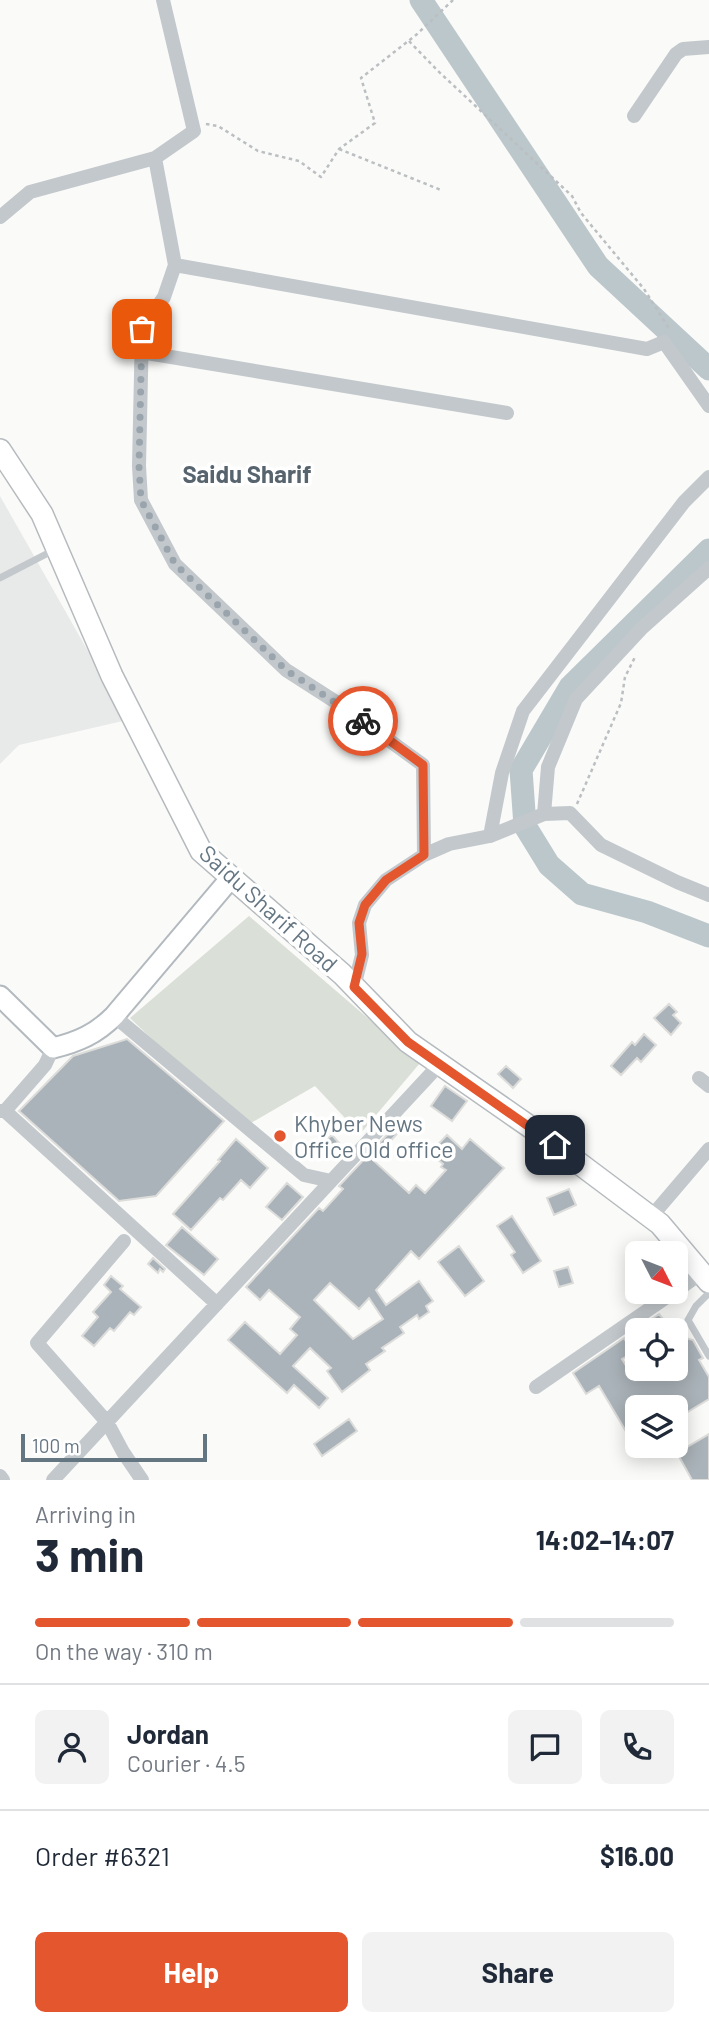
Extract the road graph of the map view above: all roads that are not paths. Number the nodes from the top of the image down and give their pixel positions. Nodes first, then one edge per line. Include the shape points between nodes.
1 (163, 0) edge
2 (709, 47) edge
3 (634, 116) dead end
4 (155, 158) junction
5 (0, 217) edge
6 (175, 265) junction
7 (141, 352) junction
8 (709, 406) edge
9 (508, 413) dead end
10 (0, 450) edge
11 (709, 477) edge
12 (57, 549) junction
13 (709, 568) edge
14 (0, 578) edge
15 (544, 814) junction
16 (490, 835) junction
17 (424, 855) junction
18 (230, 879) junction
19 (709, 895) edge
20 (354, 987) junction
21 (0, 996) edge
22 (114, 1016) junction
23 (53, 1048) junction
24 (440, 1064) junction
25 (2, 1111) edge
26 (709, 1149) edge
27 (331, 1181) junction
28 (651, 1217) junction
29 (124, 1241) dead end
30 (706, 1282) edge
31 (688, 1287) edge
32 (216, 1304) junction
33 (656, 1304) edge
34 (709, 1356) edge
35 (536, 1387) dead end
36 (107, 1422) junction
37 (53, 1480) edge
38 (142, 1480) edge

1 - 4 street via 194,131
2 - 3 street via 676,54
4 - 5 street via 30,192
4 - 6 street
6 - 7 street via 164,297 142,329
6 - 8 street via 647,349 664,342
7 - 9 street
7 - 17 street via 141,500 175,564 286,670 423,765
10 - 12 main road, Saidu Sharif Road via 42,514
11 - 16 street via 684,502 523,711 502,773
12 - 14 lane
12 - 18 main road, Saidu Sharif Road via 111,676 201,851
13 - 15 street via 642,628 576,699 548,767
15 - 16 street
15 - 19 street via 570,813 601,845
16 - 17 street
17 - 20 street via 386,880 365,905 359,923 362,954
18 - 20 main road, Saidu Sharif Road
18 - 22 street
20 - 24 main road, Saidu Sharif Road via 408,1042
21 - 23 street
22 - 23 street via 88,1037
22 - 27 street via 304,1175
23 - 25 street via 45,1065
24 - 27 street
24 - 28 main road, Saidu Sharif Road
25 - 32 street
26 - 28 street
27 - 32 street
28 - 30 main road, Saidu Sharif Road
29 - 36 street via 37,1343
30 - 31 street
30 - 34 lane via 688,1320
32 - 36 street
33 - 35 street
36 - 37 street
36 - 38 street

